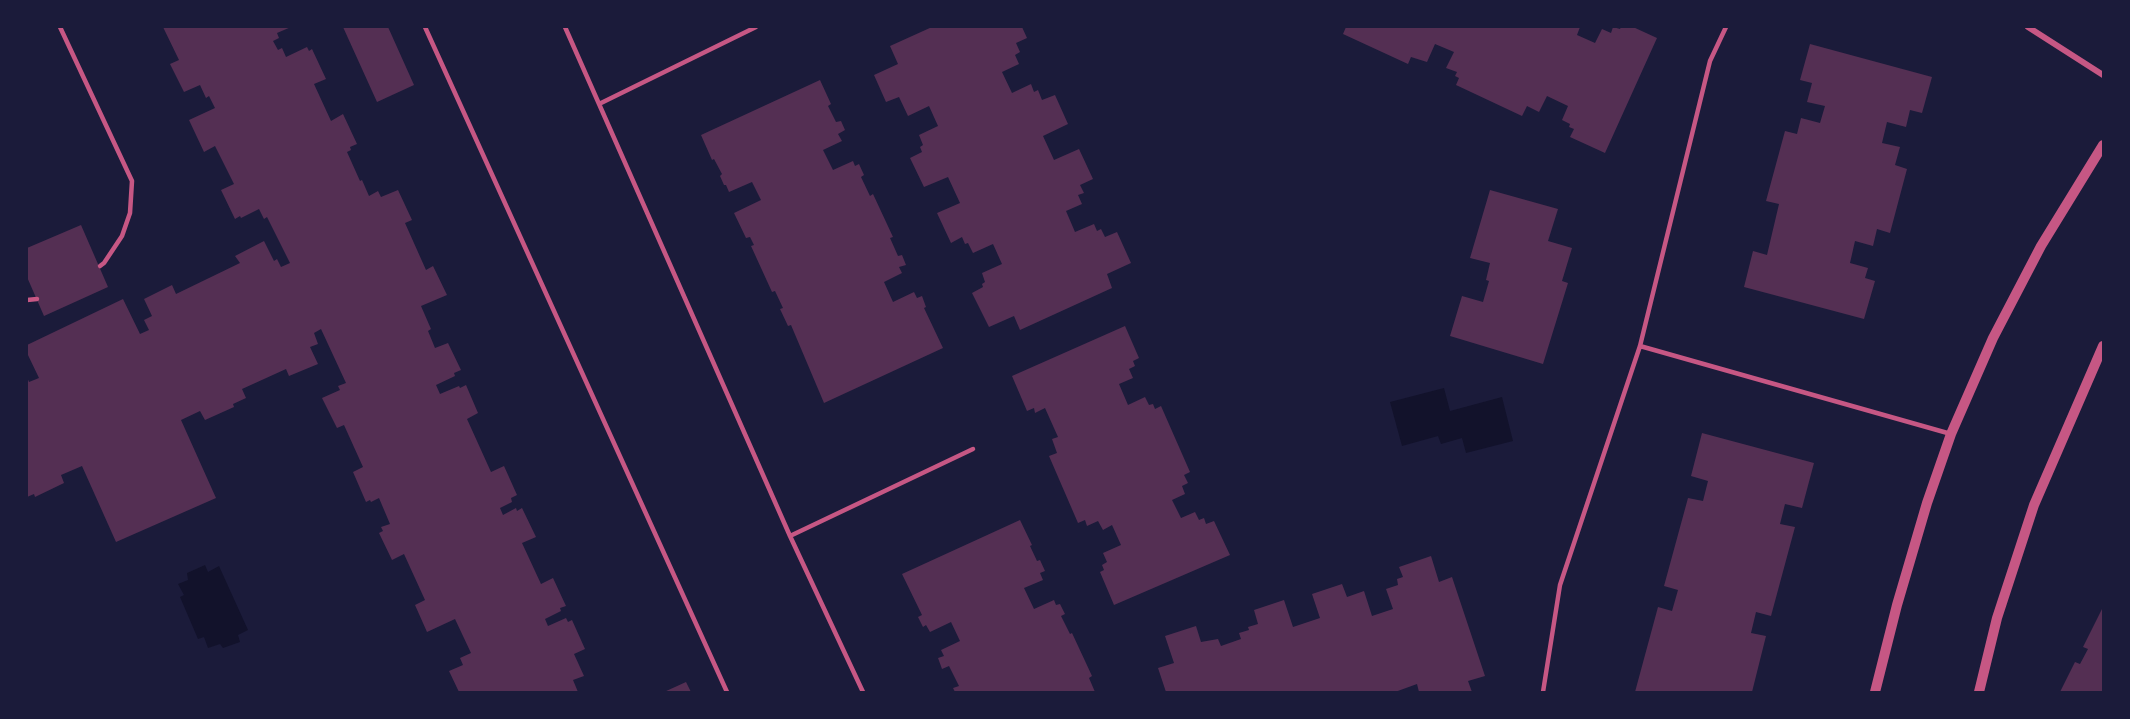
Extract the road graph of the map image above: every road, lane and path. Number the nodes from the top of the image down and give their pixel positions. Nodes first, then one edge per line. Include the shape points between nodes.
1 (60, 27) edge
2 (425, 27) edge
3 (565, 27) edge
4 (756, 27) edge
5 (1726, 27) edge
6 (2028, 27) edge
7 (2103, 75) edge
8 (599, 104) junction
9 (2103, 145) edge
10 (100, 266) dead end
11 (37, 299) dead end
12 (27, 300) edge
13 (1640, 346) junction
14 (2103, 346) edge
15 (1951, 434) junction
16 (973, 449) dead end
17 (790, 536) junction
18 (727, 692) edge
19 (863, 692) edge
20 (1543, 692) edge
21 (1875, 692) edge
22 (1979, 692) edge

1 - 10 lane via 132,181 130,213 122,236
2 - 18 lane
3 - 8 lane
4 - 8 lane
5 - 13 lane via 1710,61
6 - 7 street
8 - 17 lane
9 - 15 street via 2036,256 1993,338
11 - 12 lane
13 - 15 lane
13 - 20 lane via 1560,585
14 - 22 street via 2034,505 1997,618
15 - 21 street via 1920,525
16 - 17 lane
17 - 19 lane

